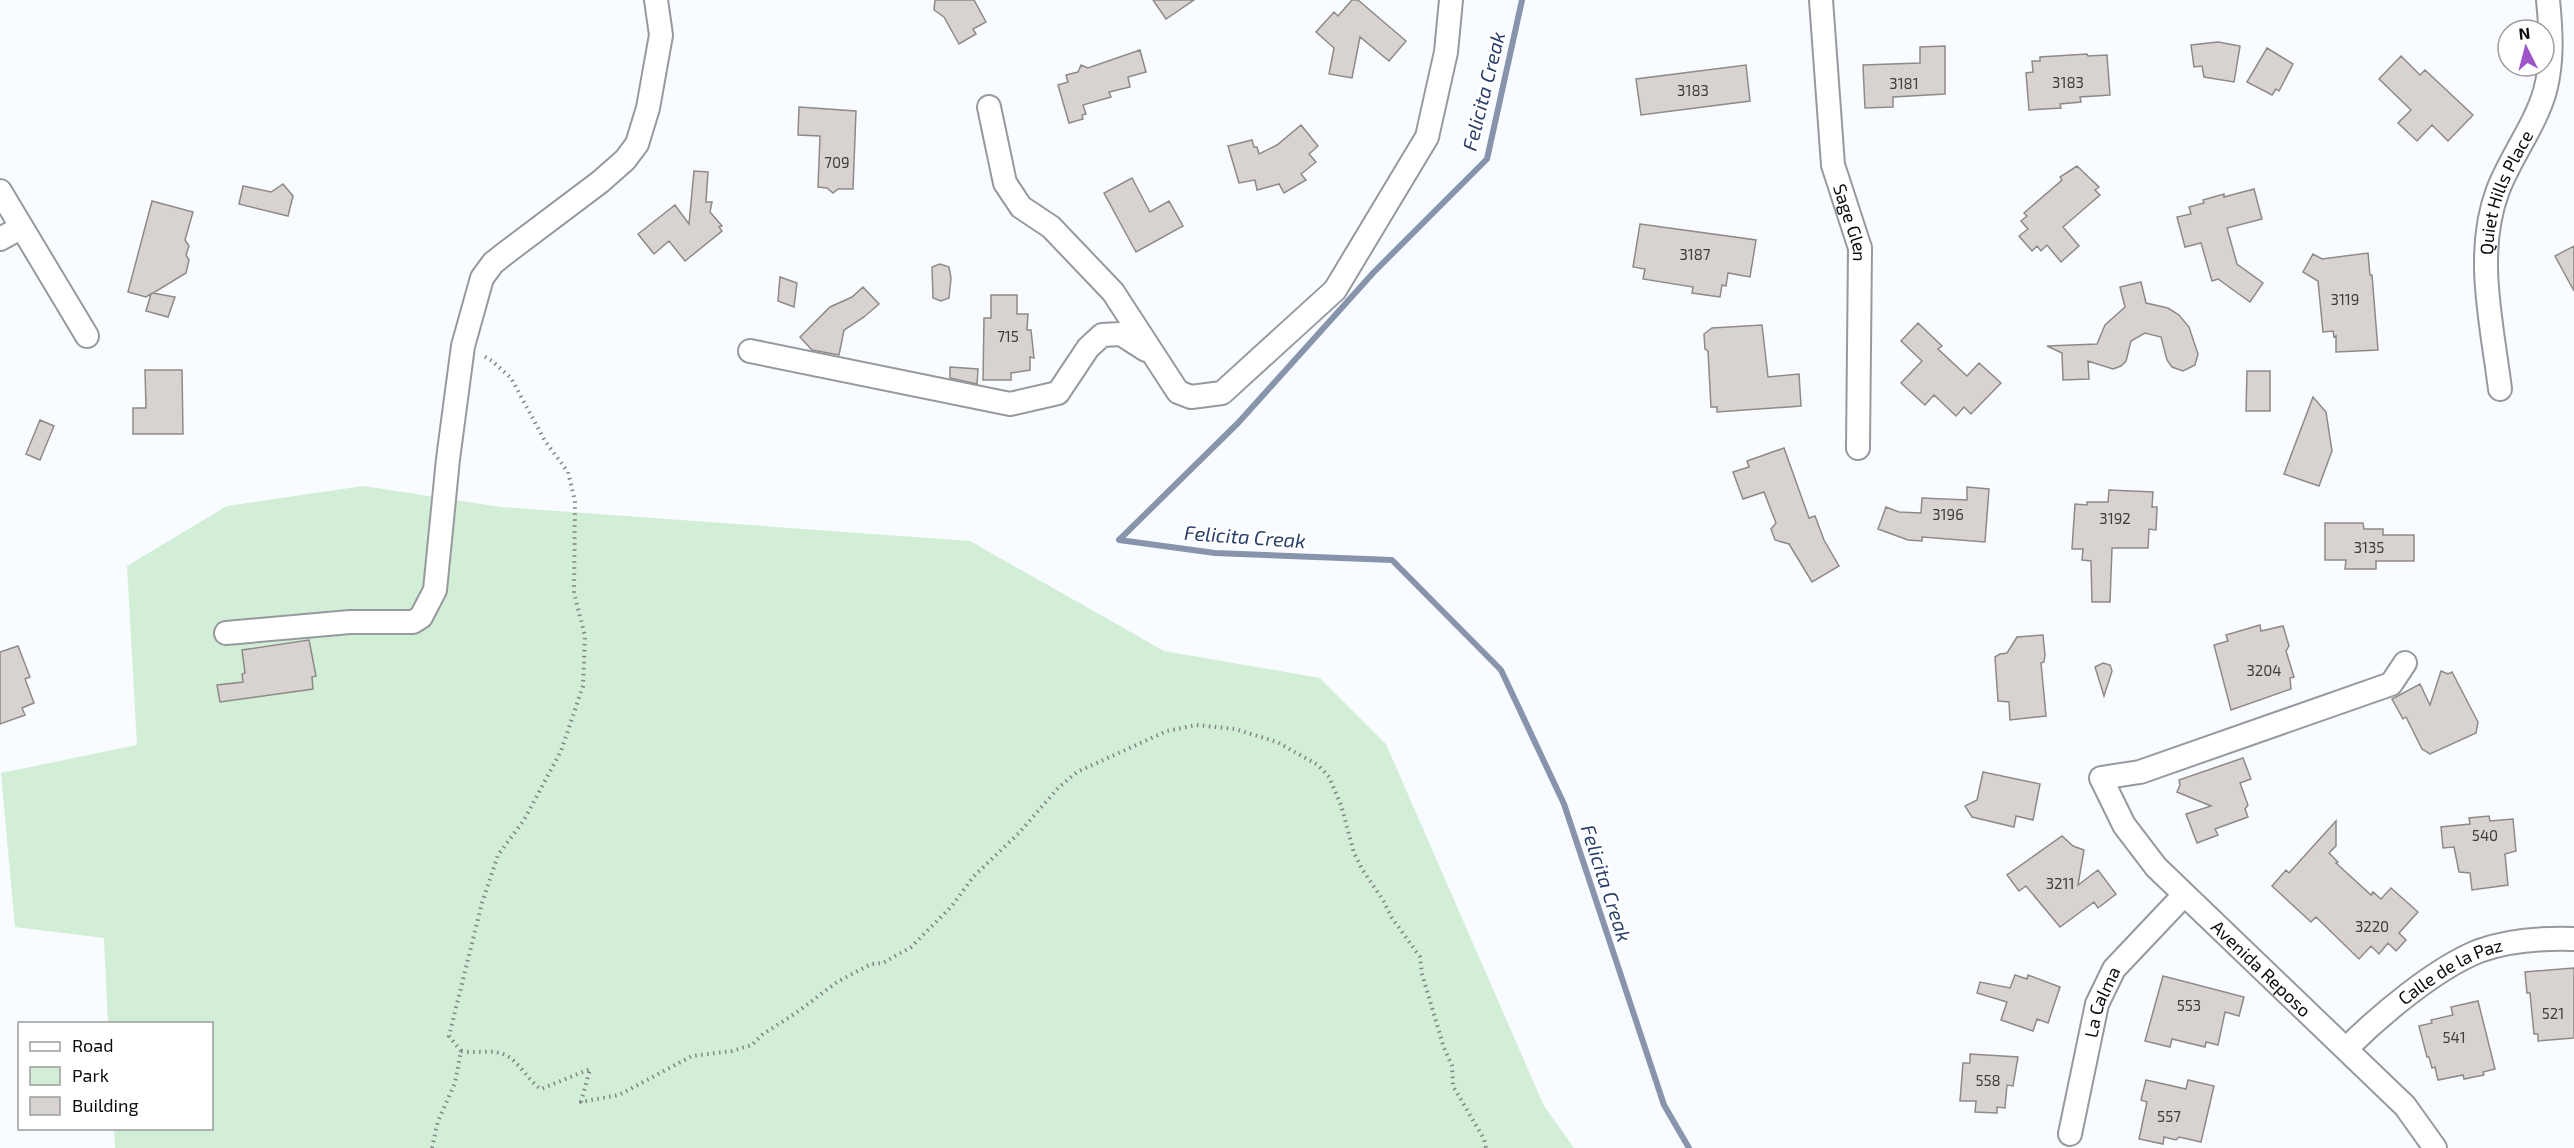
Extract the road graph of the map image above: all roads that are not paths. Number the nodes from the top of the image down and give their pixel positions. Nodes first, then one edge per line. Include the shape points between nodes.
1 (656, 0) edge
2 (1451, 0) edge
3 (1821, 0) edge
4 (2548, 0) edge
5 (989, 107) dead end
6 (0, 191) edge
7 (20, 228) junction
8 (0, 239) edge
9 (87, 336) dead end
10 (750, 351) dead end
11 (1153, 354) junction
12 (2500, 389) dead end
13 (1858, 448) dead end
14 (226, 633) dead end
15 (2405, 663) dead end
16 (2184, 895) junction
17 (2574, 939) edge
18 (2347, 1048) junction
19 (2070, 1134) dead end
20 (2435, 1148) edge

1 - 14 street via 661,35 637,144 600,182 493,263 482,278 463,346 435,590 421,616 413,622 350,622
2 - 11 street via 1446,52 1428,137 1335,290 1222,393 1191,397 1178,392
3 - 13 street, Sage Glen via 1833,165 1860,248
4 - 12 street, Quiet Hills Place via 2552,39 2545,91 2498,190 2490,221 2485,270
5 - 11 street via 1010,191 1021,207 1051,227 1113,292
6 - 7 street
7 - 8 street
7 - 9 street
10 - 11 street via 1010,404 1058,393 1088,348 1102,335 1121,334
15 - 16 street, Avenida Reposo via 2391,684 2140,772 2101,777 2124,825 2156,867
16 - 18 street, Avenida Reposo
16 - 19 street, La Calma via 2114,969 2097,1004
17 - 18 street, Calle de la Paz via 2541,938 2482,950 2456,962 2373,1022
18 - 20 street, Avenida Reposo via 2405,1106

